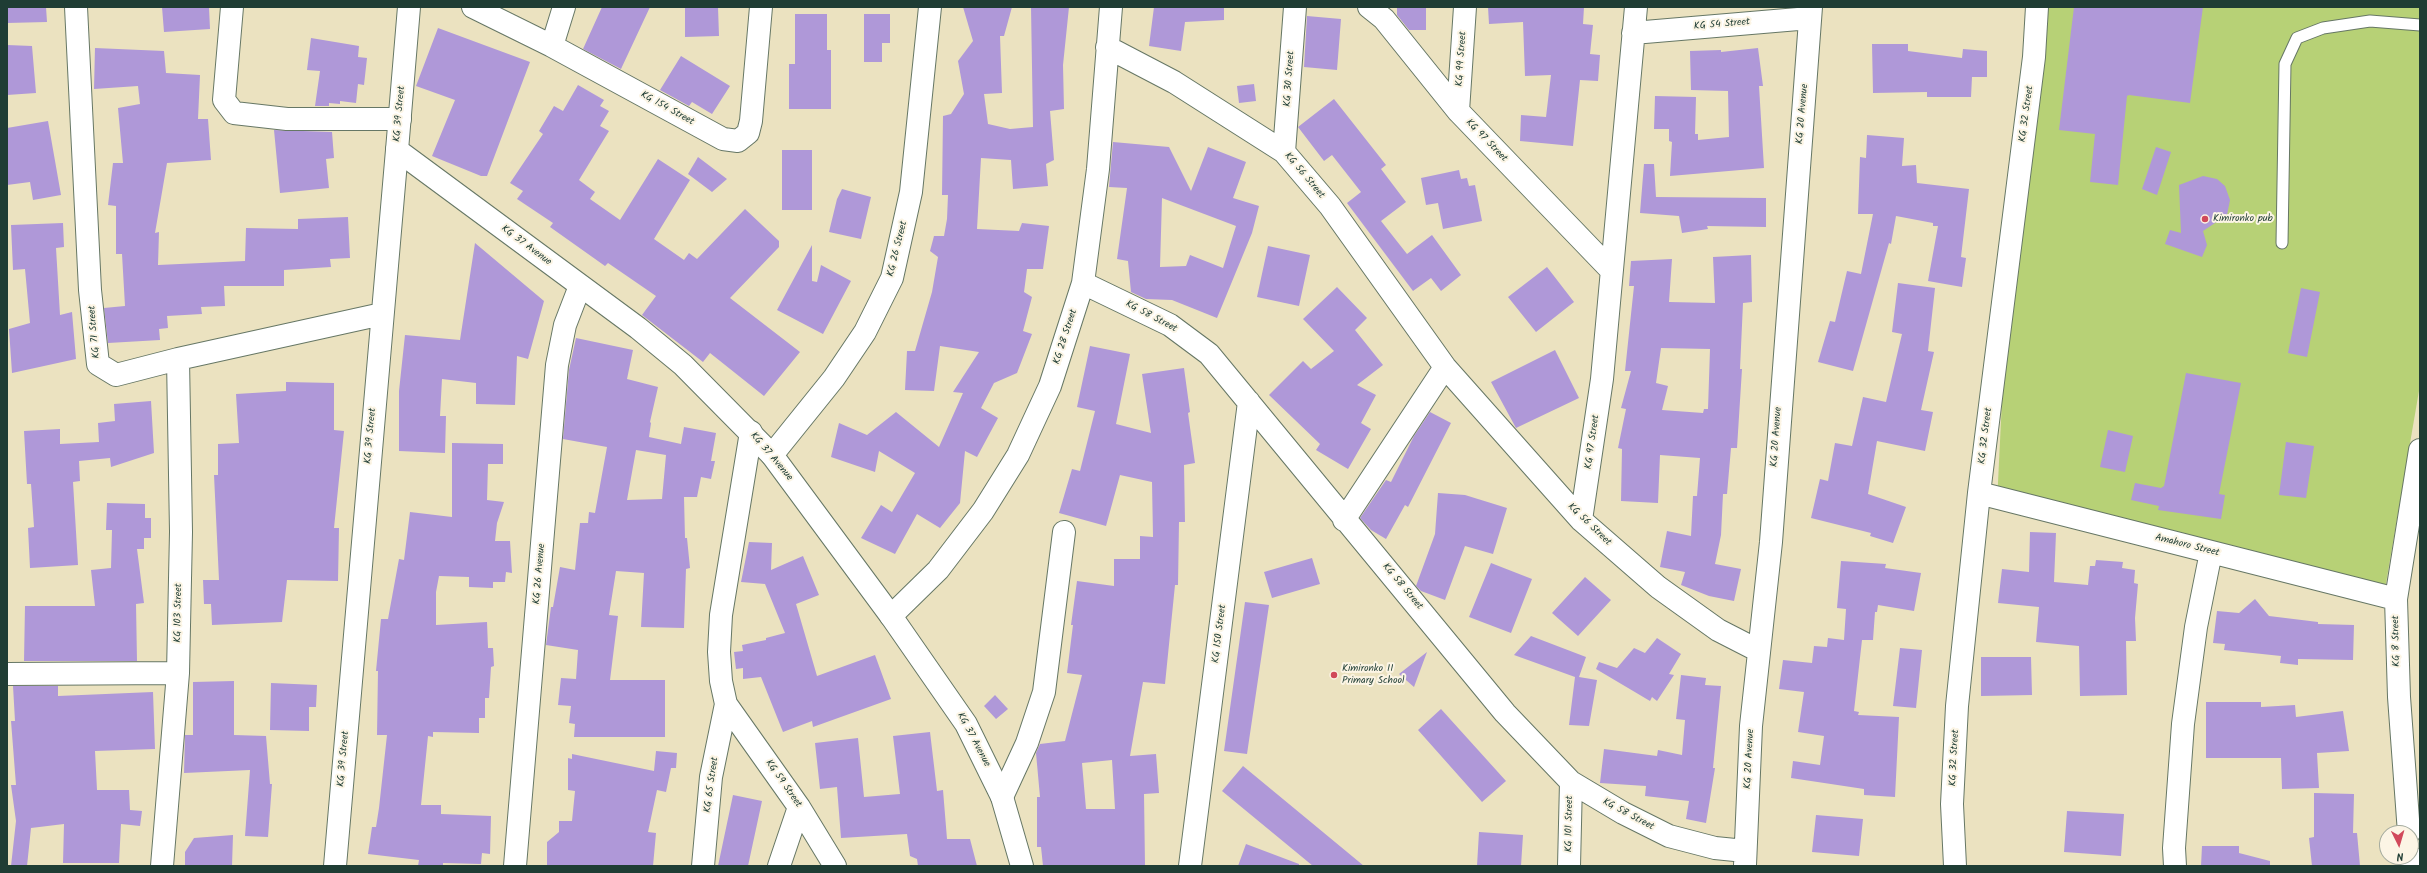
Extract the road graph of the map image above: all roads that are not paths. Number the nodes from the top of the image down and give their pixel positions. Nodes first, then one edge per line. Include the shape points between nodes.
1 (76, 7) edge
2 (232, 7) edge
3 (409, 7) edge
4 (473, 7) edge
5 (564, 7) edge
6 (761, 7) edge
7 (930, 7) edge
8 (1111, 7) edge
9 (1295, 7) edge
10 (1369, 7) edge
11 (1465, 7) edge
12 (1636, 7) edge
13 (2037, 7) edge
14 (1811, 12) edge
15 (2420, 25) edge
16 (1633, 33) junction
17 (552, 46) junction
18 (1107, 47) junction
19 (1458, 111) junction
20 (400, 119) junction
21 (398, 150) junction
22 (1284, 152) junction
23 (2282, 243) dead end
24 (1610, 269) junction
25 (1084, 283) junction
26 (580, 286) junction
27 (382, 314) junction
28 (178, 359) junction
29 (1445, 367) junction
30 (1249, 402) junction
31 (751, 432) junction
32 (2420, 450) edge
33 (772, 455) junction
34 (1978, 493) junction
35 (2416, 498) edge
36 (1344, 520) junction
37 (1582, 520) junction
38 (1064, 532) dead end
39 (2211, 552) junction
40 (2396, 599) junction
41 (891, 616) junction
42 (1759, 651) junction
43 (178, 673) junction
44 (7, 674) edge
45 (726, 704) junction
46 (1572, 782) junction
47 (1002, 797) junction
48 (799, 807) junction
49 (2408, 825) edge
50 (1745, 859) edge
51 (162, 866) edge
52 (335, 866) edge
53 (515, 866) edge
54 (703, 866) edge
55 (779, 866) edge
56 (835, 866) edge
57 (1022, 866) edge
58 (1190, 866) edge
59 (1570, 866) edge
60 (1955, 866) edge
61 (2175, 866) edge

1 - 28 street, KG 71 Street via 90,290 98,364 116,375
2 - 20 street via 224,100 234,114 287,119
3 - 20 street, KG 39 Street
4 - 17 street, KG 154 Street
5 - 17 street
6 - 17 street, KG 154 Street via 751,121 748,133 738,141 723,139
7 - 33 street, KG 26 Street via 911,192 892,278 865,332 834,378
8 - 18 street, KG 28 Street
9 - 22 street, KG 30 Street
10 - 19 street, KG 97 Street via 1384,19
11 - 19 street, KG 99 Street
12 - 16 street, KG 97 Street
13 - 34 street, KG 32 Street via 2034,57
14 - 16 street, KG 54 Street
14 - 42 street, KG 20 Avenue via 1771,542
15 - 23 lane via 2370,21 2323,28 2297,38 2285,64
16 - 24 street, KG 97 Street
18 - 22 street, KG 56 Street via 1174,82
18 - 25 street, KG 28 Street via 1098,169
19 - 24 street, KG 97 Street
20 - 21 street, KG 39 Street
21 - 26 street, KG 37 Avenue
21 - 27 street, KG 39 Street
22 - 29 street, KG 56 Street via 1330,206
24 - 37 street, KG 97 Street via 1602,379
25 - 30 street, KG 58 Street via 1170,325 1209,354
25 - 41 street, KG 28 Street via 1050,386 1018,455 983,511 938,570
26 - 31 street, KG 37 Avenue via 683,365
26 - 53 street, KG 26 Avenue via 565,326 557,365
27 - 28 street, KG 71 Street
27 - 52 street, KG 39 Street
28 - 43 street, KG 103 Street via 181,532
29 - 36 street
29 - 37 street, KG 56 Street
30 - 36 street, KG 58 Street
30 - 58 street, KG 150 Street
31 - 33 street, KG 37 Avenue
31 - 45 street via 721,615 719,652
32 - 35 street, KG 8 Street
33 - 41 street, KG 37 Avenue
34 - 39 street, Amahoro Street
34 - 60 street, KG 32 Street via 1957,706 1952,804
35 - 40 street, KG 8 Street
36 - 46 street, KG 58 Street via 1505,713
37 - 42 street, KG 56 Street via 1658,587 1718,630
38 - 47 street via 1044,692 1027,744
39 - 40 street, Amahoro Street
39 - 61 street via 2196,627 2183,724 2174,848
40 - 49 street, KG 8 Street via 2399,697
41 - 47 street, KG 37 Avenue via 966,724
42 - 50 street, KG 20 Avenue via 1751,726
43 - 44 street
43 - 51 street, KG 103 Street
45 - 48 street, KG 59 Street
45 - 54 street, KG 65 Street via 711,777
46 - 50 street, KG 58 Street via 1623,813 1669,836
46 - 59 street, KG 101 Street
47 - 57 street, KG 37 Avenue
48 - 55 street
48 - 56 street, KG 59 Street

